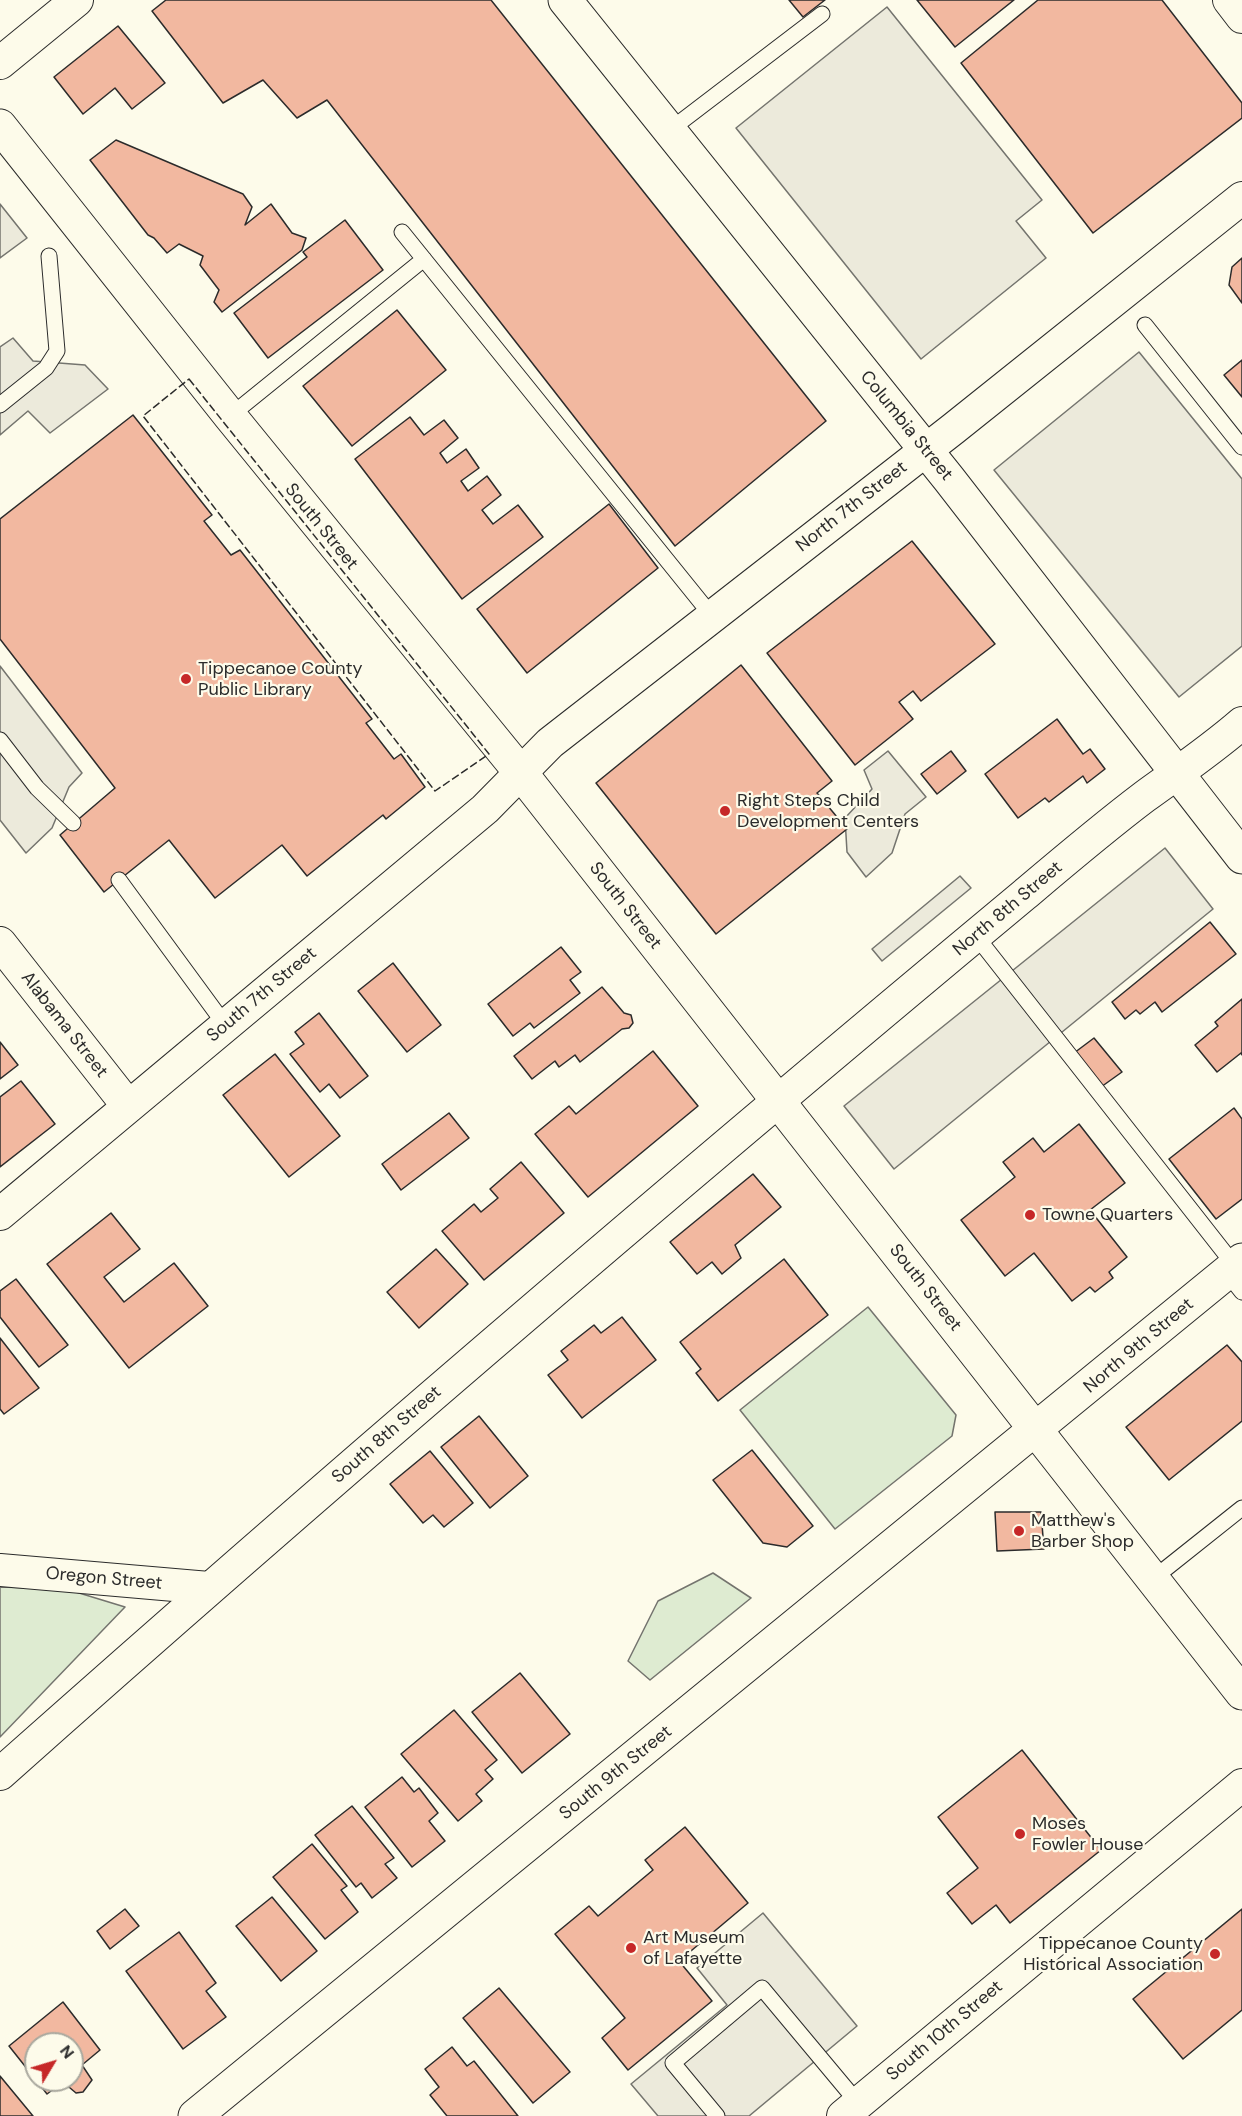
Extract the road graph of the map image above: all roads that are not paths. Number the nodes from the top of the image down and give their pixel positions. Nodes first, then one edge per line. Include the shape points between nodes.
1 (77, 0) edge
2 (565, 0) edge
3 (1229, 0) edge
4 (822, 14) dead end
5 (1242, 17) edge
6 (0, 63) edge
7 (0, 126) edge
8 (670, 130) junction
9 (1242, 198) edge
10 (402, 232) dead end
11 (49, 256) dead end
12 (424, 259) junction
13 (1145, 325) dead end
14 (0, 405) edge
15 (230, 416) junction
16 (1242, 447) edge
17 (925, 450) junction
18 (712, 616) junction
19 (1242, 723) edge
20 (0, 740) edge
21 (521, 773) junction
22 (1177, 774) junction
23 (74, 823) dead end
24 (1242, 857) edge
25 (119, 880) dead end
26 (976, 936) junction
27 (0, 943) edge
28 (226, 1026) junction
29 (778, 1100) junction
30 (128, 1106) junction
31 (0, 1214) edge
32 (1236, 1273) edge
33 (1037, 1431) junction
34 (1242, 1508) edge
35 (0, 1570) edge
36 (1154, 1578) junction
37 (209, 1588) junction
38 (1242, 1693) edge
39 (0, 1774) edge
40 (1242, 1785) edge
41 (850, 2110) edge
42 (195, 2116) edge
43 (717, 2116) edge

1 - 6 street
2 - 8 main road, Columbia Street
3 - 5 street
4 - 8 lane
7 - 15 main road, South Street
8 - 17 main road, Columbia Street
9 - 17 street, North 7th Street
10 - 12 lane
11 - 14 lane via 57,351 46,368
12 - 15 lane
12 - 18 lane
13 - 16 lane
15 - 21 main road, South Street
17 - 18 street, North 7th Street
17 - 22 main road, Columbia Street
18 - 21 street, North 7th Street via 550,743
19 - 22 street, North 8th Street
20 - 23 lane via 37,788
21 - 28 street, South 7th Street via 485,809
21 - 29 main road, South Street
22 - 24 main road, Columbia Street
22 - 26 street, North 8th Street
25 - 28 lane
26 - 29 street, North 8th Street
26 - 32 lane
27 - 30 street, Alabama Street
28 - 30 street, South 7th Street
29 - 33 main road, South Street
29 - 37 street, South 8th Street
30 - 31 street, South 7th Street
32 - 33 main road, North 9th Street
33 - 36 main road, South Street
33 - 42 main road, South 9th Street
34 - 36 lane
35 - 37 street, Oregon Street
36 - 38 main road, South Street
37 - 39 street, South 8th Street
40 - 41 street, South 10th Street
41 - 43 lane via 762,1988 673,2063

